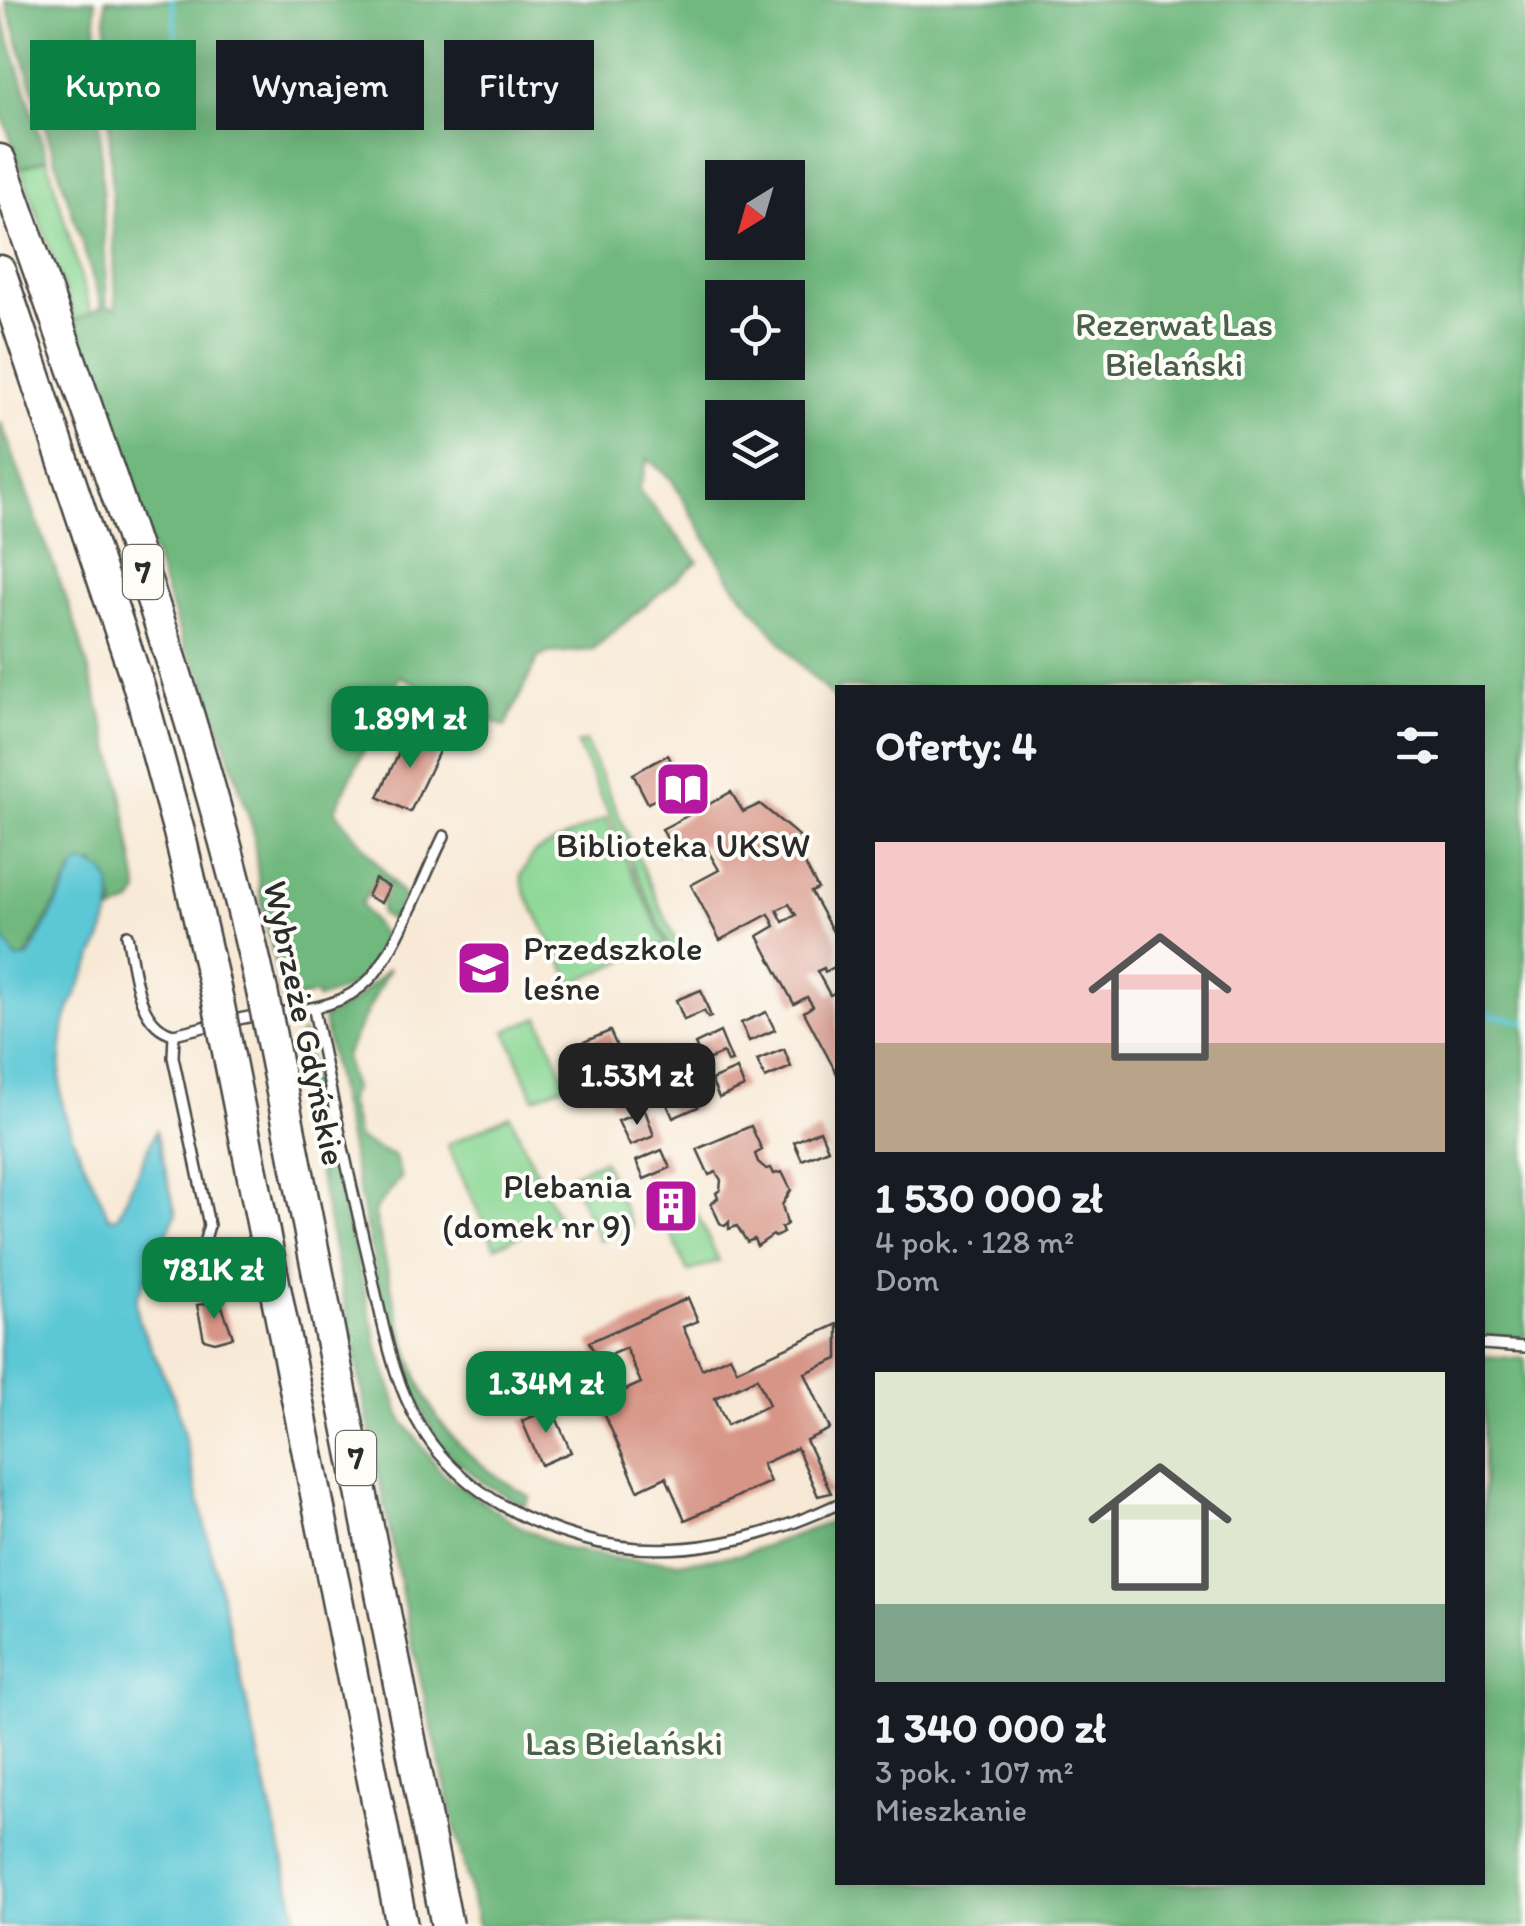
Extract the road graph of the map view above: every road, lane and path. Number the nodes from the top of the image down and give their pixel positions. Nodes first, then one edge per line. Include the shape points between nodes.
1 (0, 160) edge
2 (0, 272) edge
3 (444, 836) dead end
4 (127, 935) dead end
5 (314, 1010) junction
6 (174, 1034) junction
7 (215, 1302) dead end
8 (1485, 1344) edge
9 (1525, 1348) edge
10 (835, 1505) edge
11 (402, 1926) edge
12 (447, 1926) edge

1 - 12 highway, Wybrzeże Gdyńskie / 7, bridge via 116,491 225,841 262,991
2 - 11 highway, 7, bridge via 139,687 179,832
3 - 5 lane via 370,978
4 - 6 lane via 149,1018
5 - 6 lane
5 - 10 lane via 396,1372 430,1440 462,1476 547,1526 640,1549 728,1542
6 - 7 lane
8 - 9 lane

